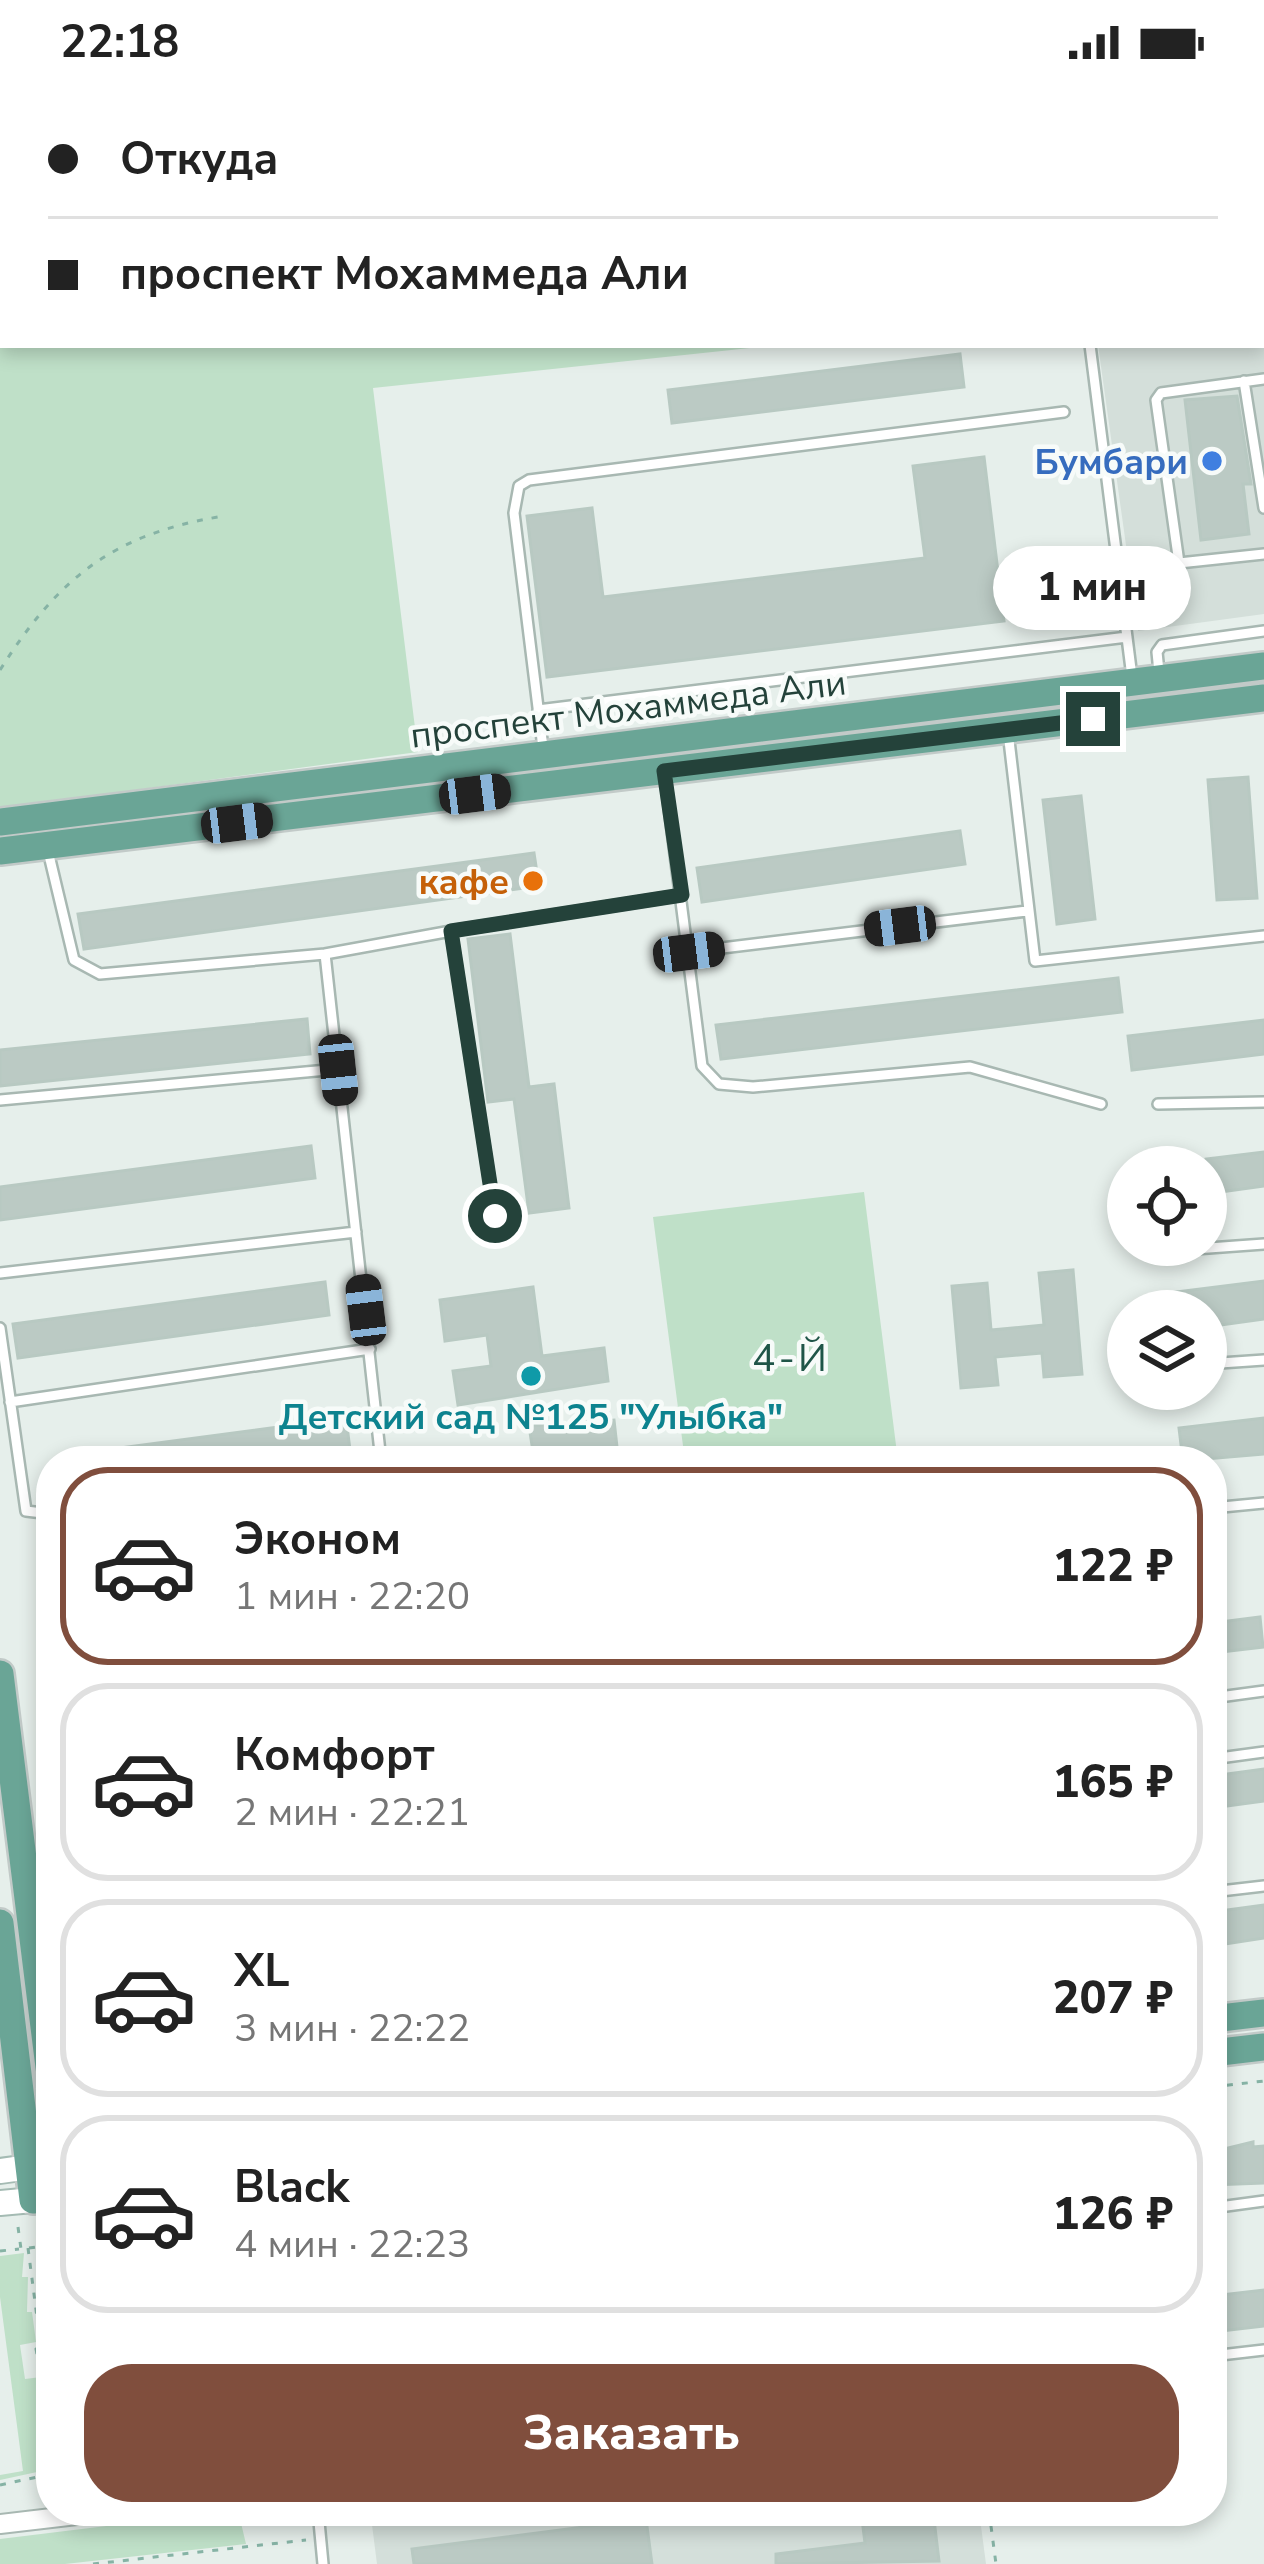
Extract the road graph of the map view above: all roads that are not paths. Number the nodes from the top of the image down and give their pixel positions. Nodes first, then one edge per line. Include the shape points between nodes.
1 (1090, 348) edge
2 (1264, 379) edge
3 (1244, 381) junction
4 (1064, 412) dead end
5 (1264, 508) edge
6 (1264, 554) edge
7 (1264, 631) edge
8 (1127, 638) junction
9 (1264, 666) edge
10 (1146, 680) junction
11 (1264, 698) edge
12 (538, 710) junction
13 (1007, 730) junction
14 (543, 754) junction
15 (664, 771) junction
16 (0, 822) edge
17 (47, 846) junction
18 (0, 851) edge
19 (682, 895) junction
20 (1027, 911) junction
21 (451, 931) junction
22 (1264, 936) edge
23 (689, 952) junction
24 (325, 953) junction
25 (338, 1070) junction
26 (0, 1100) edge
27 (1264, 1102) edge
28 (1101, 1104) dead end
29 (1158, 1105) dead end
30 (495, 1216) dead end
31 (356, 1232) junction
32 (1264, 1244) edge
33 (1227, 1247) edge
34 (0, 1274) edge
35 (0, 1328) edge
36 (370, 1348) junction
37 (1264, 1360) edge
38 (1227, 1363) edge
39 (10, 1402) junction
40 (380, 1446) edge
41 (1264, 1503) edge
42 (1227, 1507) edge
43 (36, 1512) edge
44 (0, 1675) edge
45 (1264, 1691) edge
46 (1227, 1696) edge
47 (1264, 1752) edge
48 (1227, 1757) edge
49 (36, 1879) edge
50 (1264, 1886) edge
51 (1227, 1890) edge
52 (1, 1941) edge
53 (1264, 2013) edge
54 (1227, 2017) edge
55 (1264, 2047) edge
56 (1227, 2051) edge
57 (36, 2143) edge
58 (36, 2166) edge
59 (0, 2171) edge
60 (36, 2200) edge
61 (1264, 2201) edge
62 (0, 2204) edge
63 (1227, 2206) edge
64 (1264, 2350) edge
65 (1227, 2354) edge
66 (36, 2520) edge
67 (0, 2524) edge
68 (320, 2526) edge
69 (323, 2564) edge

1 - 8 lane
2 - 3 lane
3 - 5 lane
3 - 6 lane via 1156,400 1179,563
4 - 12 lane via 529,480 519,486 514,513
7 - 10 lane via 1159,646
8 - 10 lane
8 - 12 lane
9 - 10 main road, проспект Мохаммеда Али
10 - 14 main road, проспект Мохаммеда Али
11 - 13 main road, проспект Мохаммеда Али
12 - 14 lane
13 - 15 main road, проспект Мохаммеда Али
13 - 20 lane
14 - 16 main road, проспект Мохаммеда Али
15 - 17 main road, проспект Мохаммеда Али
15 - 19 lane
17 - 18 main road, проспект Мохаммеда Али
17 - 24 lane via 74,960 85,970
19 - 21 lane
19 - 23 lane
20 - 22 lane via 1038,962
20 - 23 lane
21 - 24 lane
21 - 30 lane
23 - 28 lane via 702,1066 719,1084 970,1067
24 - 25 lane
25 - 26 lane
25 - 31 lane
27 - 29 lane
31 - 34 lane
31 - 36 lane
32 - 33 lane
35 - 39 lane
36 - 39 lane
36 - 40 lane
37 - 38 lane
39 - 43 lane via 26,1511
41 - 42 lane
44 - 49 main road
45 - 46 lane
47 - 48 lane
50 - 51 lane
52 - 57 main road
53 - 54 main road
55 - 56 main road
58 - 59 main road
60 - 62 main road
61 - 63 lane
64 - 65 lane
66 - 67 street
68 - 69 lane

